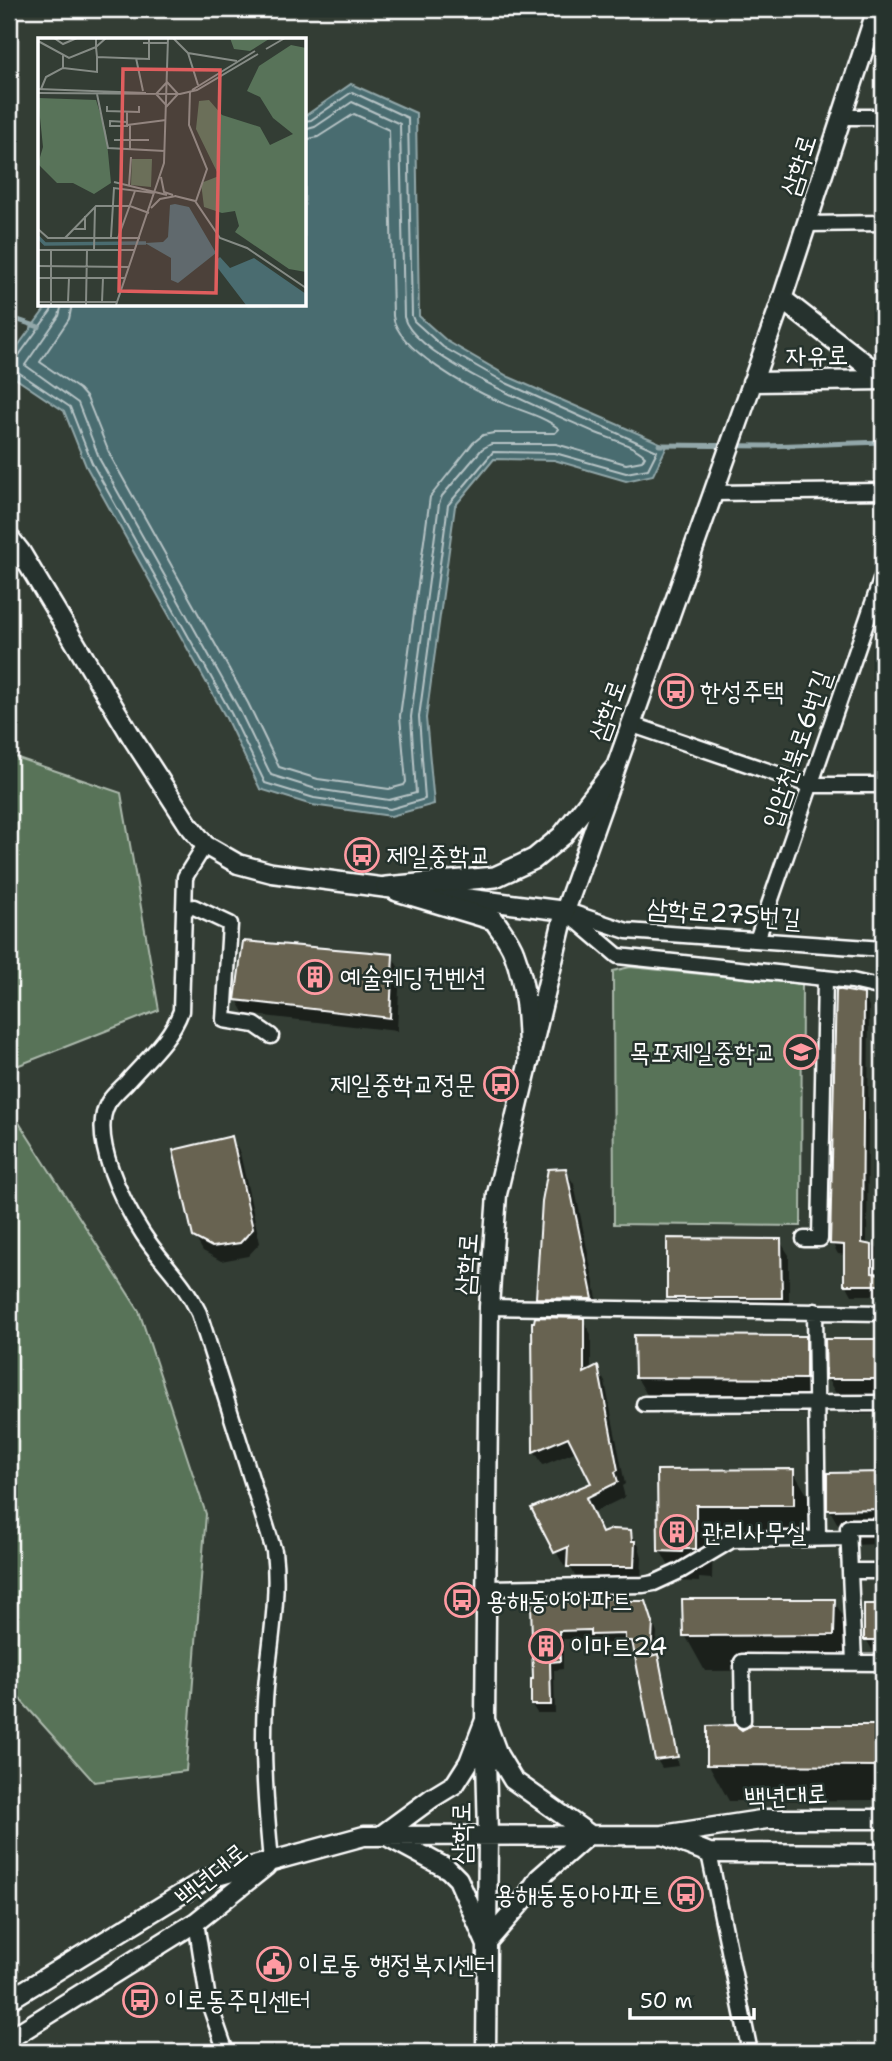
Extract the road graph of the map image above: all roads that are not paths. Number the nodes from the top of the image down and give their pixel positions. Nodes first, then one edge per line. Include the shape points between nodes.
1 (877, 9) edge
2 (841, 117) junction
3 (883, 117) edge
4 (883, 223) edge
5 (806, 224) junction
6 (782, 299) junction
7 (883, 379) edge
8 (752, 382) junction
9 (883, 491) edge
10 (713, 494) junction
11 (9, 537) edge
12 (883, 575) edge
13 (630, 724) junction
14 (614, 770) junction
15 (809, 785) junction
16 (883, 785) edge
17 (205, 845) junction
18 (386, 887) junction
19 (184, 909) junction
20 (565, 911) junction
21 (757, 940) junction
22 (883, 949) edge
23 (825, 978) junction
24 (883, 988) edge
25 (271, 1036) dead end
26 (529, 1061) junction
27 (804, 1239) dead end
28 (489, 1307) junction
29 (815, 1311) junction
30 (883, 1313) edge
31 (816, 1403) junction
32 (883, 1403) edge
33 (644, 1404) dead end
34 (883, 1527) edge
35 (818, 1537) junction
36 (849, 1538) junction
37 (850, 1571) junction
38 (883, 1571) edge
39 (486, 1588) junction
40 (854, 1662) junction
41 (883, 1663) edge
42 (485, 1720) junction
43 (743, 1720) dead end
44 (883, 1819) edge
45 (488, 1834) junction
46 (383, 1835) junction
47 (589, 1835) junction
48 (663, 1835) junction
49 (709, 1853) junction
50 (883, 1854) edge
51 (271, 1861) junction
52 (196, 1922) junction
53 (486, 1943) junction
54 (9, 2000) edge
55 (9, 2039) edge
56 (226, 2052) edge
57 (486, 2052) edge
58 (750, 2052) edge

1 - 2 street, 삼학로
2 - 3 street
2 - 5 street, 삼학로
4 - 5 street
5 - 6 street, 삼학로
6 - 7 main road
6 - 8 street, 삼학로
7 - 8 street, 자유로
8 - 10 street, 삼학로
9 - 10 street
10 - 13 street, 삼학로
11 - 17 street via 132,739
12 - 15 street, 입암천북로6번길
13 - 14 street, 삼학로
13 - 15 street
14 - 18 main road via 562,836 534,859 495,877
14 - 20 street, 삼학로
15 - 16 street
15 - 21 street, 입암천북로6번길
17 - 18 street via 239,864 272,873
17 - 19 street via 185,877
18 - 20 street
18 - 26 main road via 494,920 513,950 520,975 528,1015
19 - 25 street via 194,907 230,924 224,1020 255,1025
19 - 51 street via 181,1011 175,1028 108,1104 105,1144 115,1180 143,1234 186,1288 199,1313 275,1551 278,1580 263,1770
20 - 21 street, 삼학로275번길 via 627,931
20 - 23 street via 618,956
20 - 26 street, 삼학로
21 - 22 street, 삼학로275번길
23 - 24 street
23 - 27 street via 820,1239
26 - 28 street, 삼학로 via 497,1194
28 - 29 street
28 - 39 street, 삼학로
29 - 30 street
29 - 31 street
31 - 32 street
31 - 33 street
31 - 35 street
34 - 36 street via 848,1527
35 - 36 street
35 - 39 street via 732,1540 680,1571 643,1585
36 - 37 street
37 - 38 street
37 - 40 street
39 - 42 street, 삼학로
40 - 41 street
40 - 43 street via 742,1662
42 - 45 street, 삼학로
42 - 46 street via 455,1784
42 - 47 street via 513,1780
44 - 48 street, 백년대로 via 767,1819
45 - 46 street
45 - 47 street
45 - 53 street, 삼학로
46 - 51 street
46 - 53 street via 448,1869 458,1879
47 - 48 street
47 - 53 street via 539,1878
48 - 49 street
49 - 50 street
49 - 58 street
51 - 52 street, 백년대로
51 - 54 street, 백년대로 via 206,1879
52 - 55 street, 백년대로
52 - 56 street via 208,2000
53 - 57 street, 삼학로

